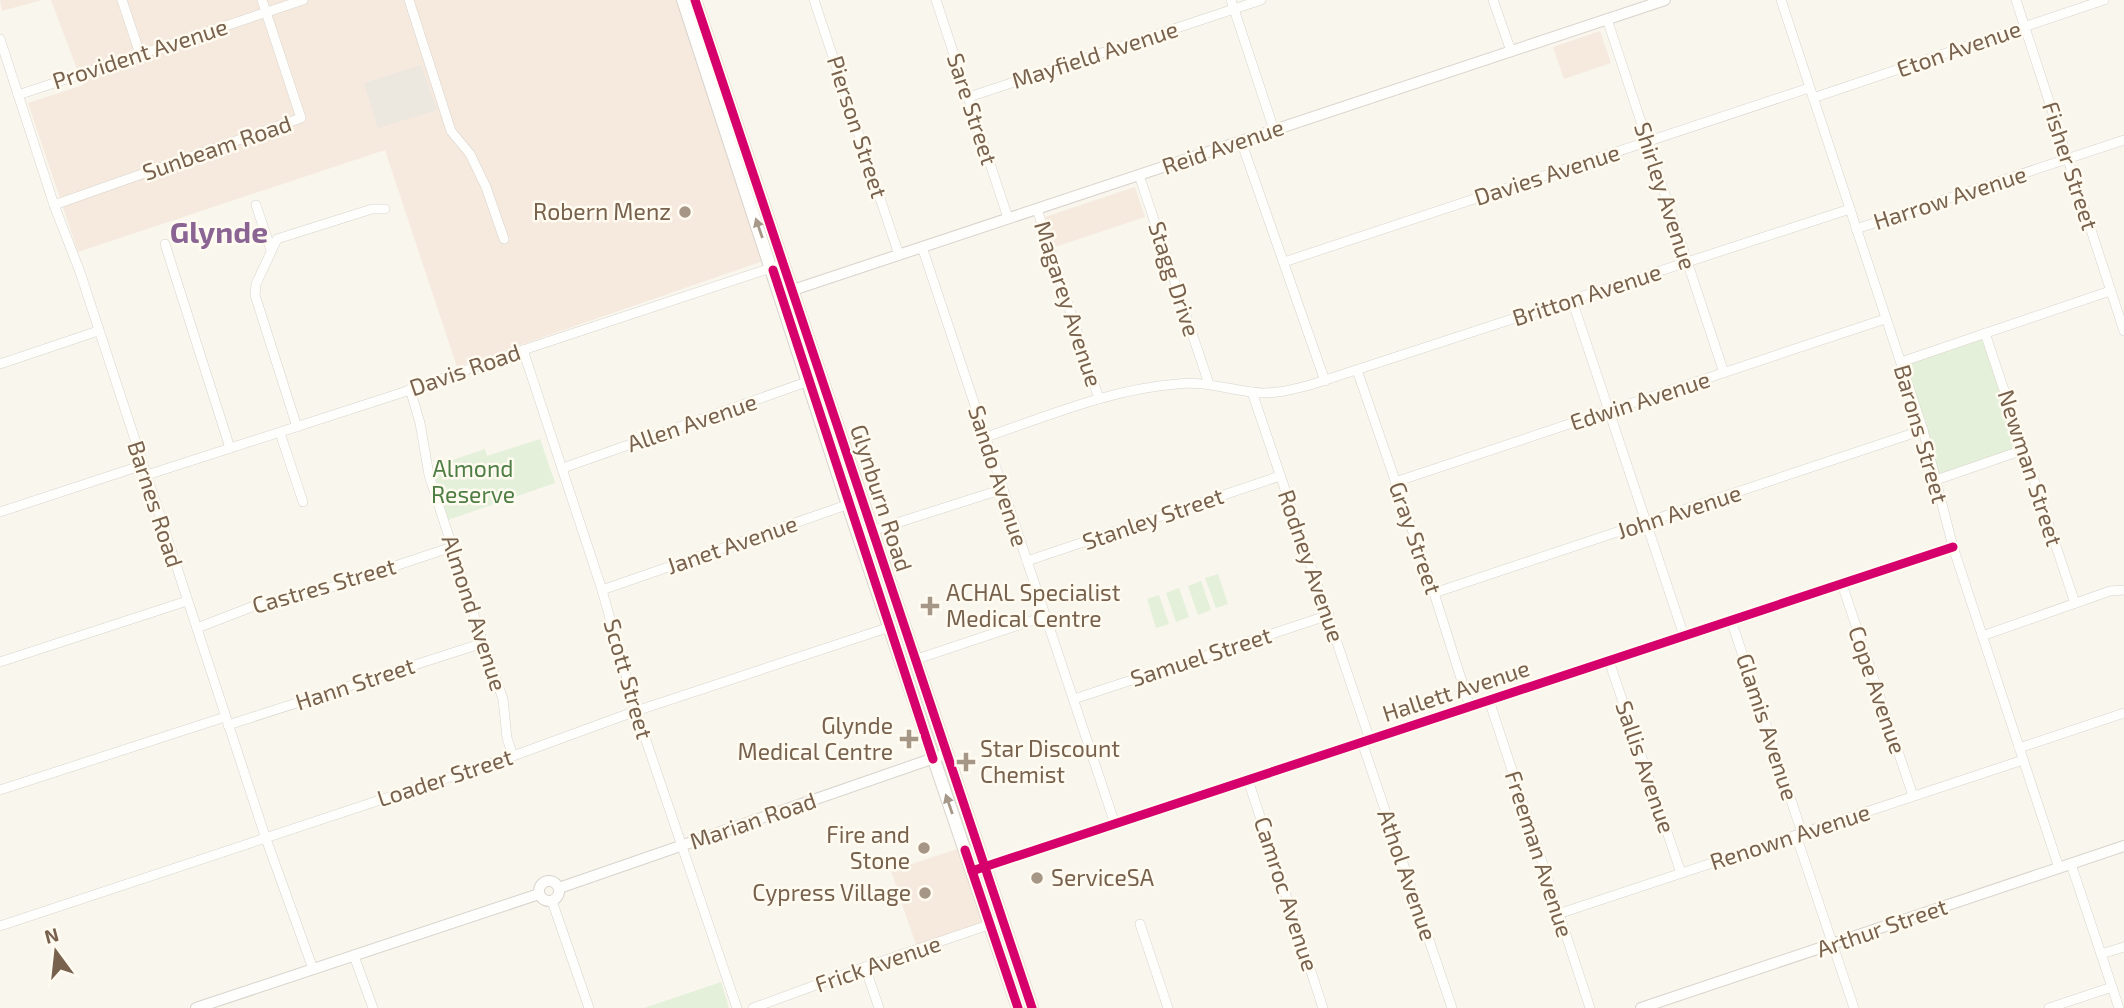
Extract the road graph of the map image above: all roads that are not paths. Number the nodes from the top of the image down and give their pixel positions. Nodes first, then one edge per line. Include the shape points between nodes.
1 (122, 0) edge
2 (262, 0) edge
3 (303, 0) edge
4 (409, 0) edge
5 (683, 0) edge
6 (695, 0) edge
7 (814, 0) edge
8 (936, 0) edge
9 (1261, 0) edge
10 (1493, 0) edge
11 (1665, 0) edge
12 (1781, 0) edge
13 (2016, 0) edge
14 (2104, 0) edge
15 (1233, 4) edge
16 (266, 12) junction
17 (1607, 19) junction
18 (2025, 27) junction
19 (0, 39) edge
20 (1511, 51) junction
21 (140, 54) junction
22 (1811, 93) junction
23 (18, 95) junction
24 (969, 97) junction
25 (1274, 130) junction
26 (2124, 140) edge
27 (1241, 141) junction
28 (1647, 142) junction
29 (2068, 159) junction
30 (1139, 175) junction
31 (54, 205) junction
32 (256, 205) dead end
33 (384, 209) dead end
34 (1037, 209) junction
35 (1850, 209) junction
36 (1008, 218) junction
37 (1856, 229) junction
38 (504, 239) dead end
39 (165, 244) dead end
40 (922, 247) junction
41 (271, 250) junction
42 (899, 255) junction
43 (1284, 262) junction
44 (1686, 262) junction
45 (778, 265) junction
46 (2110, 291) junction
47 (787, 292) junction
48 (1573, 300) junction
49 (1885, 319) junction
50 (98, 331) junction
51 (2124, 331) edge
52 (1985, 333) junction
53 (523, 350) junction
54 (1900, 362) junction
55 (0, 364) edge
56 (1357, 370) junction
57 (1724, 373) junction
58 (821, 377) junction
59 (1325, 381) junction
60 (808, 382) junction
61 (1209, 384) junction
62 (410, 389) junction
63 (1252, 392) junction
64 (1098, 399) junction
65 (1609, 411) junction
66 (297, 427) junction
67 (1923, 430) junction
68 (280, 433) junction
69 (986, 437) junction
70 (230, 448) junction
71 (2023, 450) junction
72 (562, 468) junction
73 (145, 470) junction
74 (1280, 476) junction
75 (1936, 480) junction
76 (1395, 482) junction
77 (1003, 489) junction
78 (861, 500) junction
79 (303, 502) dead end
80 (848, 505) junction
81 (0, 512) edge
82 (1647, 523) junction
83 (873, 530) junction
84 (859, 535) junction
85 (452, 547) junction
86 (1953, 547) junction
87 (1027, 561) junction
88 (1842, 584) junction
89 (602, 590) junction
90 (2124, 590) edge
91 (1434, 593) junction
92 (187, 601) junction
93 (2075, 603) junction
94 (1329, 615) junction
95 (1046, 616) junction
96 (1731, 620) junction
97 (890, 627) junction
98 (197, 628) junction
99 (1685, 636) junction
100 (1982, 636) junction
101 (483, 643) junction
102 (914, 660) junction
103 (1609, 661) junction
104 (0, 662) edge
105 (1074, 699) junction
106 (1489, 700) junction
107 (1470, 707) junction
108 (636, 711) junction
109 (2124, 713) edge
110 (226, 721) junction
111 (1366, 741) junction
112 (2019, 748) junction
113 (947, 754) junction
114 (513, 756) junction
115 (933, 759) junction
116 (2023, 760) junction
117 (1248, 780) junction
118 (0, 790) edge
119 (1913, 796) junction
120 (1115, 824) junction
121 (1799, 834) junction
122 (265, 836) junction
123 (681, 845) junction
124 (2124, 846) edge
125 (2071, 864) junction
126 (2059, 868) junction
127 (978, 869) junction
128 (1681, 873) junction
129 (559, 888) junction
130 (539, 894) junction
131 (552, 901) junction
132 (1558, 914) junction
133 (1003, 920) junction
134 (1140, 924) dead end
135 (989, 925) junction
136 (0, 926) edge
137 (1834, 944) junction
138 (2124, 947) edge
139 (1013, 951) junction
140 (2101, 954) junction
141 (354, 956) junction
142 (865, 967) junction
143 (313, 969) junction
144 (1011, 987) junction
145 (2112, 988) junction
146 (196, 1008) edge
147 (373, 1008) edge
148 (588, 1008) edge
149 (737, 1008) edge
150 (753, 1008) edge
151 (879, 1008) edge
152 (1018, 1008) edge
153 (1032, 1008) edge
154 (1168, 1008) edge
155 (1324, 1008) edge
156 (1452, 1008) edge
157 (1590, 1008) edge
158 (1640, 1008) edge
159 (1854, 1008) edge
160 (2049, 1008) edge
161 (2119, 1008) edge

1 - 21 street
2 - 16 street, Sunbeam Road
3 - 16 street, Provident Avenue
4 - 38 street via 451,131 470,153
45 -> 5 main road, Glynburn Road via 721,119
6 - 45 main road, Glynburn Road
7 - 42 street, Pierson Street
8 - 24 street, Sare Street
9 - 15 street, Mayfield Avenue
10 - 20 street
11 - 17 street, Reid Avenue
12 - 22 street, Barons Street
13 - 18 street, Fisher Street
14 - 18 street, Eton Avenue
15 - 24 street, Mayfield Avenue
15 - 25 street
16 - 21 street, Provident Avenue
16 - 31 street, Sunbeam Road via 301,118
17 - 20 street, Reid Avenue
17 - 28 street, Shirley Avenue
18 - 22 street, Eton Avenue
18 - 29 street, Fisher Street
19 - 23 street, Barnes Road
20 - 25 street, Reid Avenue
21 - 23 street, Provident Avenue
22 - 28 street, Davies Avenue
22 - 35 street, Barons Street
23 - 31 street, Barnes Road
24 - 36 street, Sare Street
25 - 27 street, Reid Avenue
26 - 29 street, Harrow Avenue
27 - 30 street, Reid Avenue
27 - 43 street
28 - 43 street, Davies Avenue
28 - 44 street, Shirley Avenue
29 - 37 street, Harrow Avenue
29 - 46 street, Fisher Street
30 - 34 street, Reid Avenue
30 - 61 street, Stagg Drive
31 - 50 street, Barnes Road
32 - 41 street
33 - 41 street via 281,237
34 - 36 street, Reid Avenue
34 - 64 street, Magarey Avenue
35 - 37 street, Barons Street
35 - 44 street, Britton Avenue
36 - 40 street, Reid Avenue
37 - 49 street, Barons Street
39 - 70 street
40 - 42 street, Reid Avenue
40 - 69 street, Sando Avenue
41 - 66 street via 254,293
42 - 47 street, Reid Avenue
43 - 59 street
44 - 48 street, Britton Avenue
44 - 57 street, Shirley Avenue
45 - 47 main road, Glynburn Road
45 - 53 street, Davis Road
46 - 51 street, Fisher Street
46 - 52 street
47 - 58 main road, Glynburn Road
47 - 60 main road, Glynburn Road
48 - 56 street, Britton Avenue
48 - 65 street
49 - 54 street, Barons Street
49 - 57 street, Edwin Avenue
50 - 55 street
50 - 73 street, Barnes Road
52 - 54 street
52 - 71 street, Newman Street
53 - 62 street, Davis Road
53 - 72 street, Scott Street
54 - 67 street, Barons Street
56 - 59 street, Britton Avenue
56 - 76 street, Gray Street
57 - 65 street, Edwin Avenue
58 - 60 street, Allen Avenue
58 - 78 main road, Glynburn Road
59 - 63 street, Britton Avenue via 1292,390
60 - 72 street, Allen Avenue
60 - 80 main road, Glynburn Road
61 - 63 street, Britton Avenue
61 - 64 street, Britton Avenue via 1149,387
62 - 66 street, Davis Road
62 - 85 street, Almond Avenue via 429,475
63 - 74 street, Rodney Avenue
64 - 69 street, Britton Avenue
65 - 76 street, Edwin Avenue
65 - 82 street
66 - 68 street, Davis Road
67 - 75 street, Barons Street
67 - 82 street, John Avenue
68 - 70 street, Davis Road
68 - 79 street
69 - 77 street, Sando Avenue
70 - 73 street, Davis Road
71 - 75 street
71 - 93 street, Newman Street
72 - 89 street, Scott Street
73 - 81 street, Davis Road
73 - 92 street, Barnes Road
74 - 87 street, Stanley Street
74 - 94 street, Rodney Avenue
75 - 86 street, Barons Street
76 - 91 street, Gray Street
77 - 83 street
77 - 87 street, Sando Avenue
78 - 80 street, Janet Avenue
78 - 83 main road, Glynburn Road
80 - 84 main road, Glynburn Road
80 - 89 street, Janet Avenue
82 - 91 street, John Avenue
82 - 99 street
83 - 84 street
83 - 102 main road, Glynburn Road
84 - 97 main road, Glynburn Road
85 - 98 street, Castres Street via 314,593 254,606
85 - 101 street, Almond Avenue
86 - 88 street, Hallett Avenue
86 - 100 street, Barons Street
87 - 95 street, Sando Avenue
88 - 96 street, Hallett Avenue
88 - 119 street, Cope Avenue
89 - 108 street, Scott Street
90 - 93 street
91 - 107 street, Gray Street
92 - 98 street, Barnes Road
92 - 104 street
93 - 100 street
94 - 105 street, Samuel Street
94 - 111 street, Rodney Avenue
95 - 102 street
95 - 105 street, Sando Avenue
96 - 99 street, Hallett Avenue
96 - 121 street, Glamis Avenue
97 - 108 street, Loader Street
97 - 115 main road, Glynburn Road
98 - 110 street, Barnes Road
99 - 103 street, Hallett Avenue
100 - 112 street, Barons Street
101 - 110 street, Hann Street
101 - 114 street, Almond Avenue via 503,699
102 - 113 main road, Glynburn Road
103 - 106 street, Hallett Avenue
103 - 128 street, Sallis Avenue
105 - 120 street, Sando Avenue
106 - 107 street, Hallett Avenue
106 - 132 street, Freeman Avenue
107 - 111 street, Hallett Avenue
108 - 114 street, Loader Street
108 - 123 street, Scott Street
109 - 112 street
110 - 118 street, Hann Street
110 - 122 street, Barnes Road
111 - 117 street, Hallett Avenue
111 - 156 street, Athol Avenue
112 - 116 street, Barons Street
113 - 115 street, Marian Road
113 - 127 main road, Glynburn Road
114 - 122 street, Loader Street
115 - 123 street, Marian Road
127 -> 115 main road, Glynburn Road
116 - 119 street, Renown Avenue
116 - 126 street, Barons Street
117 - 120 street, Hallett Avenue
117 - 155 street, Camroc Avenue
119 - 121 street, Renown Avenue
120 - 127 street, Hallett Avenue
121 - 128 street, Renown Avenue
121 - 137 street, Glamis Avenue
122 - 136 street, Loader Street
122 - 143 street, Barnes Road
123 - 129 street, Marian Road
123 - 149 street, Scott Street
124 - 125 street, Arthur Street
125 - 126 street, Arthur Street
125 - 140 street
126 - 137 street, Arthur Street
127 - 133 main road, Glynburn Road
127 - 135 main road, Glynburn Road
128 - 132 street, Renown Avenue
129 - 130 street via 548,881
129 - 131 street
130 - 131 street
130 - 141 street
131 - 148 street
132 - 157 street, Freeman Avenue
133 - 135 street, Frick Avenue
133 - 139 main road, Glynburn Road
134 - 154 street
135 - 142 street, Frick Avenue
135 - 144 main road, Glynburn Road
137 - 158 street, Arthur Street
137 - 159 street, Glamis Avenue
138 - 140 street
139 - 144 main road
139 - 153 main road, Glynburn Road
140 - 145 street
141 - 143 street
141 - 147 street
142 - 150 street, Frick Avenue
142 - 151 street
143 - 146 street
144 - 152 main road, Glynburn Road
145 - 160 street
145 - 161 street

